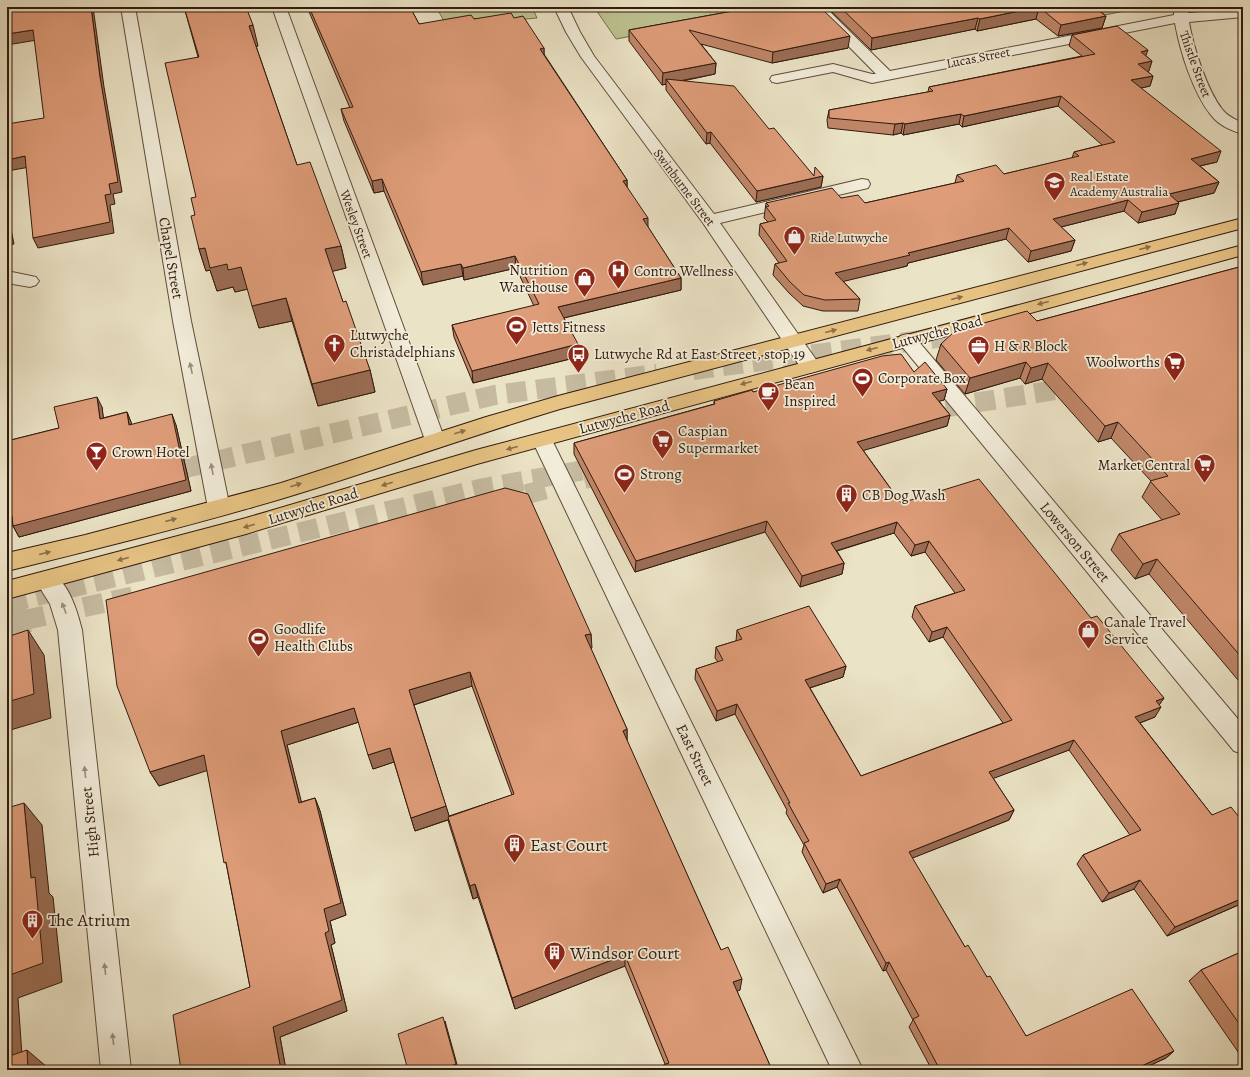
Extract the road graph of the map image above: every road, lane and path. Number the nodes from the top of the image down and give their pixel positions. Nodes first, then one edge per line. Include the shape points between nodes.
1 (128, 7) edge
2 (278, 7) edge
3 (561, 7) edge
4 (817, 7) edge
5 (1202, 7) edge
6 (1180, 12) edge
7 (1243, 13) edge
8 (887, 76) junction
9 (777, 79) dead end
10 (1243, 129) edge
11 (862, 184) dead end
12 (710, 220) junction
13 (1243, 223) edge
14 (1243, 250) edge
15 (7, 277) edge
16 (30, 281) dead end
17 (907, 340) junction
18 (793, 341) junction
19 (810, 366) junction
20 (435, 440) junction
21 (542, 440) junction
22 (219, 508) junction
23 (7, 562) edge
24 (46, 580) junction
25 (7, 590) edge
26 (1243, 743) edge
27 (116, 1070) edge
28 (848, 1070) edge

22 -> 1 street, Chapel Street via 182,321
2 - 20 street, Wesley Street
3 - 12 street, Swinburne Street via 588,57
4 - 8 street
5 - 6 street
6 - 7 street via 1214,16
6 - 8 street, Lucas Street
6 - 10 street, Thistle Street via 1206,96 1221,116
8 - 9 street, Lucas Street via 872,79 832,68
11 - 12 street
12 - 18 street, Swinburne Street
18 -> 13 highway, Lutwyche Road
14 -> 17 highway, Lutwyche Road
15 - 16 street
17 -> 19 highway, Lutwyche Road
17 - 26 street, Lowerson Street
18 - 19 street, Swinburne Street
20 -> 18 highway, Lutwyche Road via 558,403
19 -> 21 highway, Lutwyche Road
22 -> 20 highway, Lutwyche Road
21 -> 24 highway, Lutwyche Road via 476,457 246,526
21 - 28 street, East Street
23 -> 22 highway, Lutwyche Road
24 - 25 highway, Lutwyche Road
27 -> 24 street, High Street via 70,630 63,604

